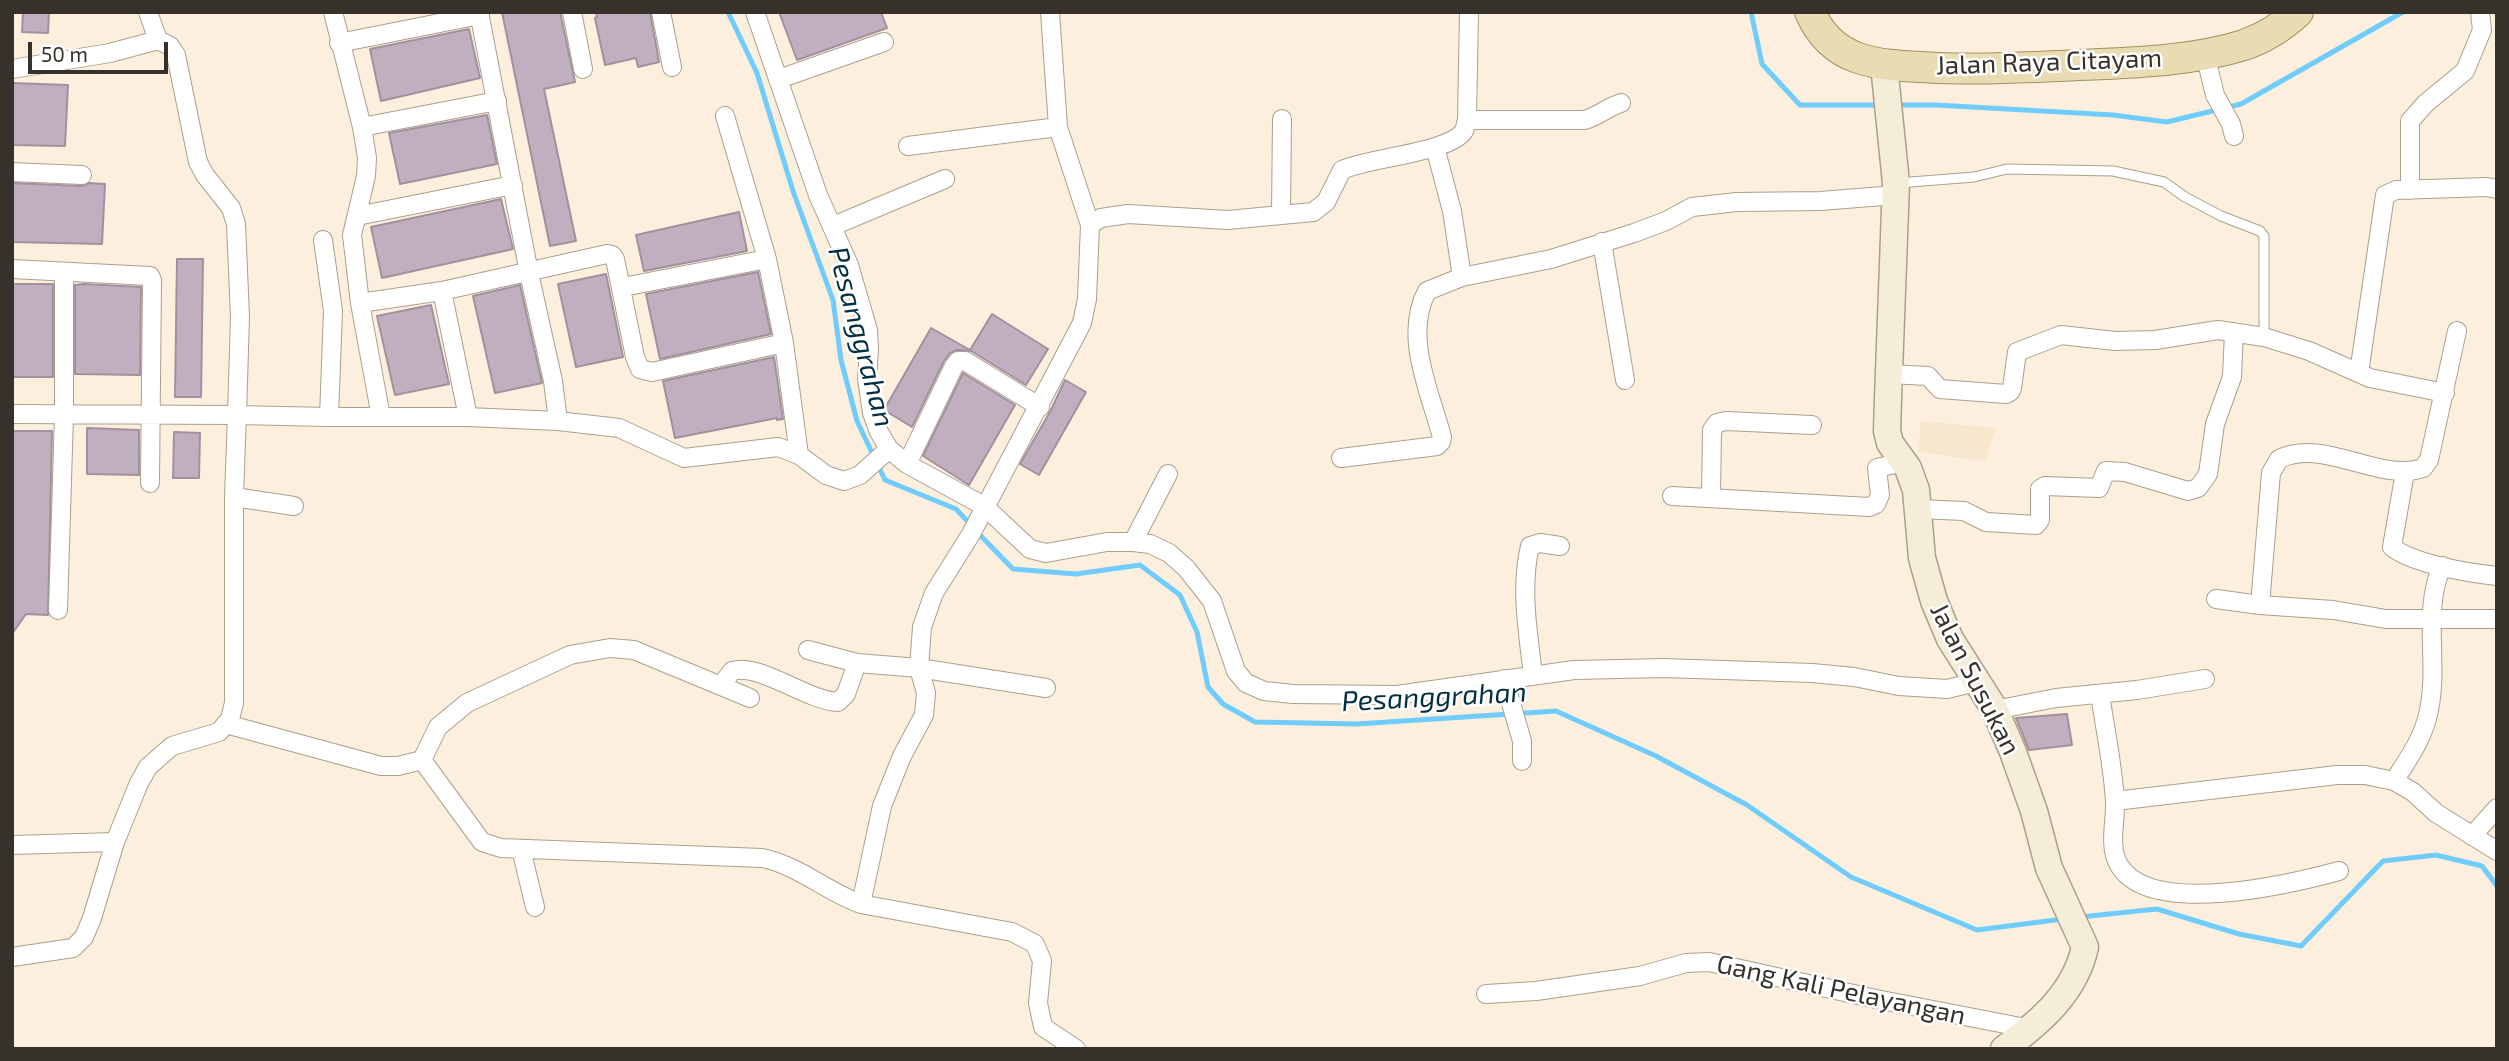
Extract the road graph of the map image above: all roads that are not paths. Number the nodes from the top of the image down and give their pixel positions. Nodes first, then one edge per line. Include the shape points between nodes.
1 (148, 12) edge
2 (333, 12) edge
3 (572, 12) edge
4 (661, 12) edge
5 (1050, 12) edge
6 (1469, 12) edge
7 (1810, 12) edge
8 (2480, 12) edge
9 (479, 13) edge
10 (759, 13) edge
11 (2284, 17) edge
12 (158, 40) junction
13 (884, 42) dead end
14 (339, 43) junction
15 (2205, 54) junction
16 (672, 66) dead end
17 (12, 69) edge
18 (583, 69) dead end
19 (1885, 76) junction
20 (779, 79) junction
21 (497, 101) junction
22 (1621, 103) dead end
23 (724, 116) dead end
24 (1282, 118) dead end
25 (1466, 120) junction
26 (362, 127) junction
27 (1058, 127) junction
28 (2232, 130) dead end
29 (908, 146) dead end
30 (1435, 147) junction
31 (12, 172) edge
32 (82, 175) dead end
33 (945, 179) dead end
34 (513, 185) junction
35 (1896, 189) junction
36 (2497, 189) edge
37 (2410, 190) junction
38 (1281, 214) junction
39 (357, 216) junction
40 (1090, 225) junction
41 (833, 226) junction
42 (323, 240) dead end
43 (1602, 242) junction
44 (767, 259) junction
45 (12, 268) edge
46 (64, 272) junction
47 (529, 273) junction
48 (1462, 277) junction
49 (622, 287) junction
50 (442, 291) junction
51 (360, 303) junction
52 (2457, 331) dead end
53 (2234, 332) junction
54 (2264, 337) junction
55 (784, 343) junction
56 (2359, 373) junction
57 (1889, 374) junction
58 (1625, 380) dead end
59 (2445, 393) junction
60 (1040, 407) junction
61 (12, 414) edge
62 (150, 414) junction
63 (237, 415) junction
64 (64, 416) junction
65 (381, 417) junction
66 (468, 417) junction
67 (329, 418) junction
68 (558, 421) junction
69 (1812, 425) dead end
70 (886, 453) junction
71 (799, 455) junction
72 (1341, 458) dead end
73 (1904, 462) junction
74 (907, 464) junction
75 (2405, 472) junction
76 (1168, 474) dead end
77 (150, 483) dead end
78 (1672, 496) dead end
79 (234, 497) junction
80 (1711, 498) junction
81 (294, 506) dead end
82 (1918, 509) junction
83 (982, 511) junction
84 (1133, 542) junction
85 (1560, 546) dead end
86 (2442, 566) junction
87 (2497, 576) edge
88 (2216, 599) dead end
89 (2260, 605) junction
90 (58, 610) dead end
91 (2497, 619) edge
92 (2431, 620) junction
93 (808, 650) dead end
94 (856, 663) junction
95 (919, 668) junction
96 (1533, 675) junction
97 (2205, 679) dead end
98 (1976, 682) junction
99 (722, 684) junction
100 (1506, 687) junction
101 (1046, 688) dead end
102 (2099, 694) junction
103 (750, 698) dead end
104 (1995, 710) junction
105 (230, 716) junction
106 (424, 754) junction
107 (1522, 761) dead end
108 (2394, 781) junction
109 (2115, 801) junction
110 (2497, 808) edge
111 (2472, 836) junction
112 (115, 842) junction
113 (12, 845) edge
114 (521, 849) junction
115 (2497, 851) edge
116 (2339, 871) dead end
117 (861, 904) junction
118 (535, 907) dead end
119 (12, 957) edge
120 (1486, 994) dead end
121 (2031, 1029) junction
122 (1076, 1049) edge
123 (2004, 1049) edge

1 - 12 street
2 - 14 street
3 - 18 street
4 - 16 street
5 - 27 street
6 - 25 street
7 - 19 main road, Jalan Raya Citayam via 1837,48
8 - 37 street via 2482,30 2465,71 2410,121
9 - 14 street
9 - 21 street
10 - 20 street
11 - 15 main road, Jalan Raya Citayam via 2245,44
12 - 17 street
12 - 63 street via 176,55 198,162 231,208 236,223 240,317
13 - 20 street
14 - 26 street
15 - 19 main road, Jalan Raya Citayam
15 - 28 street via 2215,95
19 - 35 street, Jalan Susukan
20 - 41 street
21 - 26 street
21 - 34 street
22 - 25 street via 1585,120
23 - 44 street
24 - 38 street
25 - 30 street via 1464,131
26 - 39 street via 366,176
27 - 29 street
27 - 40 street
30 - 38 street via 1342,170 1326,202 1313,212
30 - 48 street via 1452,211
31 - 32 street
33 - 41 street
34 - 39 street
34 - 47 street
35 - 43 street via 1820,201 1692,206 1666,221
35 - 54 lane via 2007,169 2113,171 2164,182 2197,204 2260,231 2264,241
35 - 57 street, Jalan Susukan
36 - 37 street
37 - 56 street via 2385,195
38 - 40 street via 1228,220 1128,214 1101,218
39 - 51 street via 352,235
40 - 60 street via 1082,323
41 - 70 street via 868,331 872,413
42 - 67 street via 333,311
43 - 48 street
43 - 58 street
44 - 49 street
44 - 55 street
45 - 46 street
46 - 62 street via 150,276
46 - 64 street
47 - 49 street via 607,254 615,259
47 - 50 street
47 - 68 street
48 - 72 street via 1427,291 1418,316 1416,343 1441,442
49 - 55 street via 640,369 652,372
50 - 51 street
50 - 66 street
51 - 65 street
52 - 59 street
53 - 54 street
53 - 57 street via 2115,341 2061,335 2017,352 2012,388 2006,394 1940,389 1928,376
53 - 82 street via 2231,377 2215,424 2208,474 2199,488 2188,491 2110,470 2099,488 2040,489 2036,525 1986,522 1964,511
54 - 56 street
55 - 71 street
56 - 59 street
57 - 73 street, Jalan Susukan via 1887,431
59 - 75 street via 2429,460 2423,468
60 - 74 street via 958,361
60 - 83 street
61 - 64 street
62 - 63 street
62 - 64 street
62 - 77 street
63 - 67 street
63 - 79 street
64 - 90 street
65 - 66 street
65 - 67 street
66 - 68 street
68 - 71 street via 619,428 684,458 778,447
69 - 80 street via 1717,423 1712,430
70 - 71 street via 860,475 844,481 826,475
70 - 74 street
73 - 80 street via 1877,468 1880,495 1869,507
73 - 82 street, Jalan Susukan via 1916,490
74 - 83 street
75 - 86 street via 2392,547
75 - 89 street via 2300,453 2280,459 2271,472
76 - 84 street
78 - 80 street
79 - 81 street
79 - 105 street
82 - 98 street, Jalan Susukan via 1922,558 1934,601
83 - 84 street via 1030,549 1046,553
83 - 95 street via 934,593 922,627
84 - 100 street via 1169,553 1186,568 1213,601 1236,671 1246,683 1264,691 1397,695
85 - 96 street via 1534,543 1525,566
86 - 87 street
86 - 92 street via 2435,581
88 - 89 street
89 - 92 street
91 - 92 street
92 - 108 street via 2429,709 2420,740
93 - 94 street
94 - 95 street
94 - 99 street via 846,694 838,702 747,670 732,671
95 - 101 street
95 - 117 street via 926,693 924,715 882,806
96 - 98 street via 1574,670 1730,669 1812,673 1923,688 1947,689
96 - 100 street
97 - 102 street
98 - 104 street, Jalan Susukan
99 - 103 street
99 - 106 street via 634,650 570,654 467,703 438,727
100 - 107 street via 1522,741
102 - 104 street
102 - 109 street
104 - 121 street, Jalan Susukan via 2034,811 2049,868 2085,947 2076,974 2057,1005
105 - 106 street via 381,766 398,766
105 - 112 street via 219,732 172,747 148,767
106 - 114 street via 482,842
108 - 109 street via 2337,775
108 - 111 street
109 - 116 street via 2117,863 2138,882 2153,888 2218,894
110 - 111 street
111 - 115 street
112 - 113 street
112 - 119 street via 84,937 73,948
114 - 117 street via 762,858 778,861
114 - 118 street
117 - 122 street via 1012,932 1035,944 1042,961 1038,1003 1043,1027
120 - 121 street, Gang Kali Pelayangan via 1536,991 1709,962
121 - 123 street, Jalan Susukan

